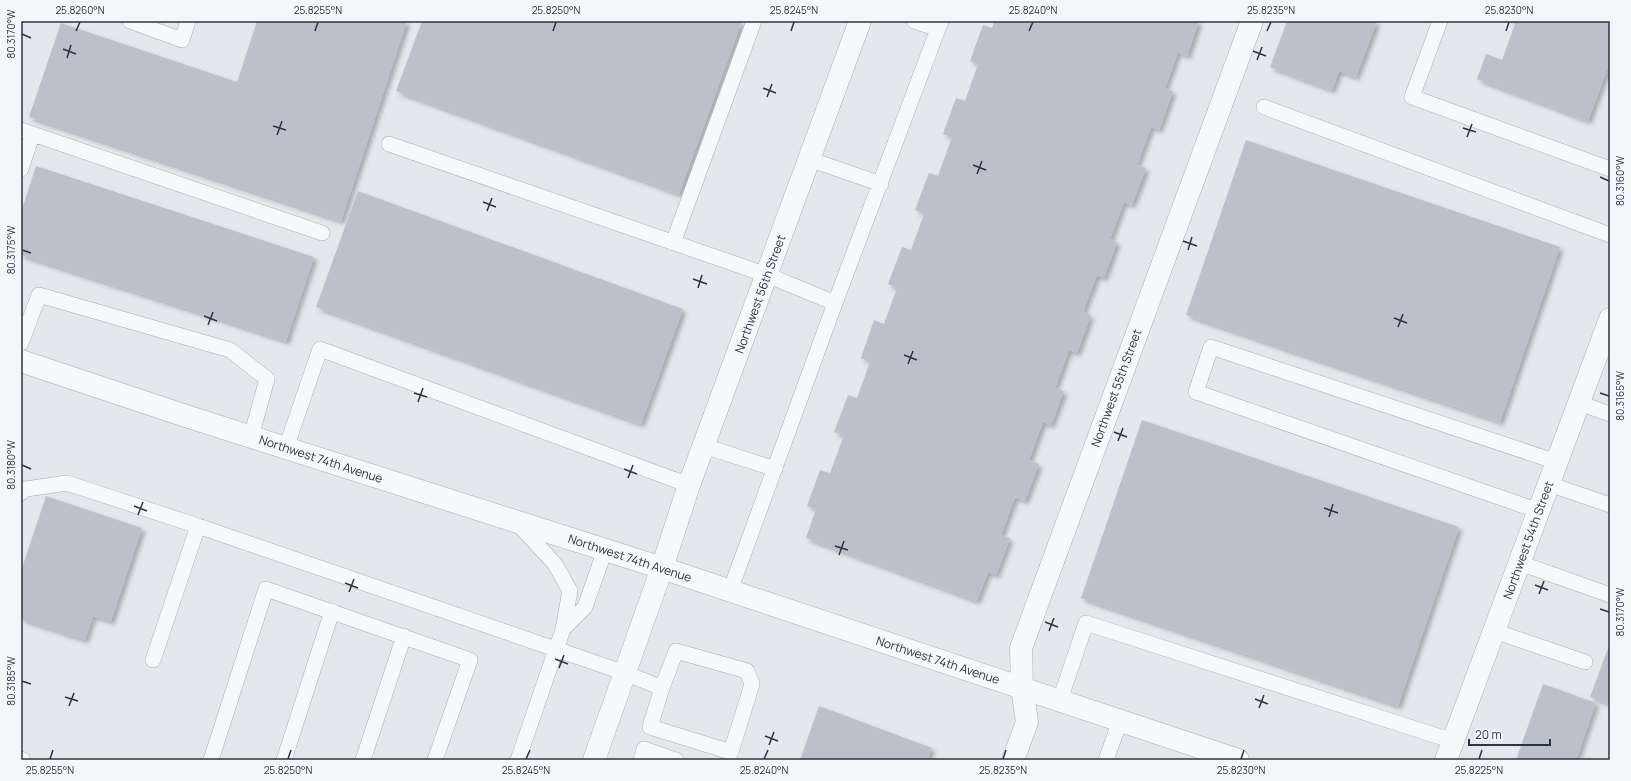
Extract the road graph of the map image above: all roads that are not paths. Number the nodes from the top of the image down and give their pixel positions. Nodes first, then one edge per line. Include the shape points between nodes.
1 (130, 21) edge
2 (188, 21) edge
3 (754, 21) edge
4 (860, 21) edge
5 (914, 21) edge
6 (1252, 21) edge
7 (1440, 21) edge
8 (940, 25) edge
9 (1264, 107) dead end
10 (27, 132) edge
11 (389, 144) dead end
12 (809, 159) junction
13 (21, 169) edge
14 (1610, 169) edge
15 (881, 184) junction
16 (322, 233) dead end
17 (1610, 235) edge
18 (674, 243) junction
19 (767, 275) junction
20 (835, 303) junction
21 (1610, 319) edge
22 (21, 343) edge
23 (21, 361) edge
24 (1579, 403) junction
25 (1610, 414) edge
26 (251, 437) junction
27 (704, 446) junction
28 (286, 448) junction
29 (1557, 462) junction
30 (775, 469) junction
31 (1549, 484) junction
32 (689, 485) junction
33 (21, 493) edge
34 (1610, 505) edge
35 (1539, 512) junction
36 (515, 521) junction
37 (198, 526) junction
38 (606, 550) junction
39 (1520, 564) junction
40 (662, 568) junction
41 (730, 591) junction
42 (1610, 595) edge
43 (332, 611) junction
44 (564, 629) junction
45 (1494, 630) junction
46 (404, 636) junction
47 (556, 650) junction
48 (153, 660) dead end
49 (1585, 662) dead end
50 (625, 673) junction
51 (662, 688) junction
52 (1022, 688) junction
53 (1060, 700) junction
54 (1120, 721) junction
55 (1450, 750) edge
56 (211, 760) edge
57 (284, 760) edge
58 (363, 760) edge
59 (436, 760) edge
60 (518, 760) edge
61 (594, 760) edge
62 (641, 760) edge
63 (676, 760) edge
64 (1013, 760) edge
65 (1106, 760) edge
66 (1238, 760) edge

1 - 2 lane via 182,40
3 - 18 lane
4 - 12 street, Northwest 56th Street
5 - 8 lane
6 - 52 street, Northwest 55th Street via 1021,648
7 - 14 lane via 1412,98
8 - 15 lane
9 - 17 lane
10 - 13 lane
10 - 16 lane
11 - 18 lane
12 - 15 lane
12 - 19 street, Northwest 56th Street
15 - 20 lane
18 - 19 lane
19 - 20 lane
19 - 27 street, Northwest 56th Street
20 - 30 lane
21 - 24 street, Northwest 54th Street
22 - 26 lane via 39,295 230,350 267,379
23 - 26 street, Northwest 74th Avenue
24 - 25 lane
24 - 29 street, Northwest 54th Street
26 - 28 street, Northwest 74th Avenue
27 - 30 lane
27 - 32 street, Northwest 56th Street
28 - 32 lane via 320,349
28 - 36 street, Northwest 74th Avenue
29 - 31 street, Northwest 54th Street
29 - 35 lane via 1211,347 1196,392
30 - 41 lane
31 - 34 lane
31 - 35 street, Northwest 54th Street
32 - 40 street, Northwest 56th Street
33 - 37 lane via 26,489 67,483
35 - 39 street, Northwest 54th Street
36 - 38 street, Northwest 74th Avenue
36 - 44 lane via 555,564 570,591
37 - 47 lane
37 - 48 lane
38 - 40 street, Northwest 74th Avenue
38 - 44 lane via 585,607
39 - 42 lane
39 - 45 street, Northwest 54th Street
40 - 41 street, Northwest 74th Avenue
40 - 50 street, Northwest 56th Street
41 - 52 street, Northwest 74th Avenue
43 - 46 lane
43 - 56 lane via 266,589
43 - 57 lane
44 - 47 lane
45 - 49 lane
45 - 55 street, Northwest 54th Street
46 - 58 lane
46 - 59 lane via 470,660
47 - 50 lane
47 - 60 lane
50 - 51 lane
50 - 61 street, Northwest 56th Street
51 - 51 lane via 676,651 747,672 752,684 731,752 650,727
52 - 53 street, Northwest 74th Avenue
52 - 64 street, Northwest 55th Street via 1027,722
53 - 54 street, Northwest 74th Avenue
53 - 55 lane via 1086,623
54 - 65 lane
54 - 66 street, Northwest 74th Avenue
62 - 63 lane via 644,749

